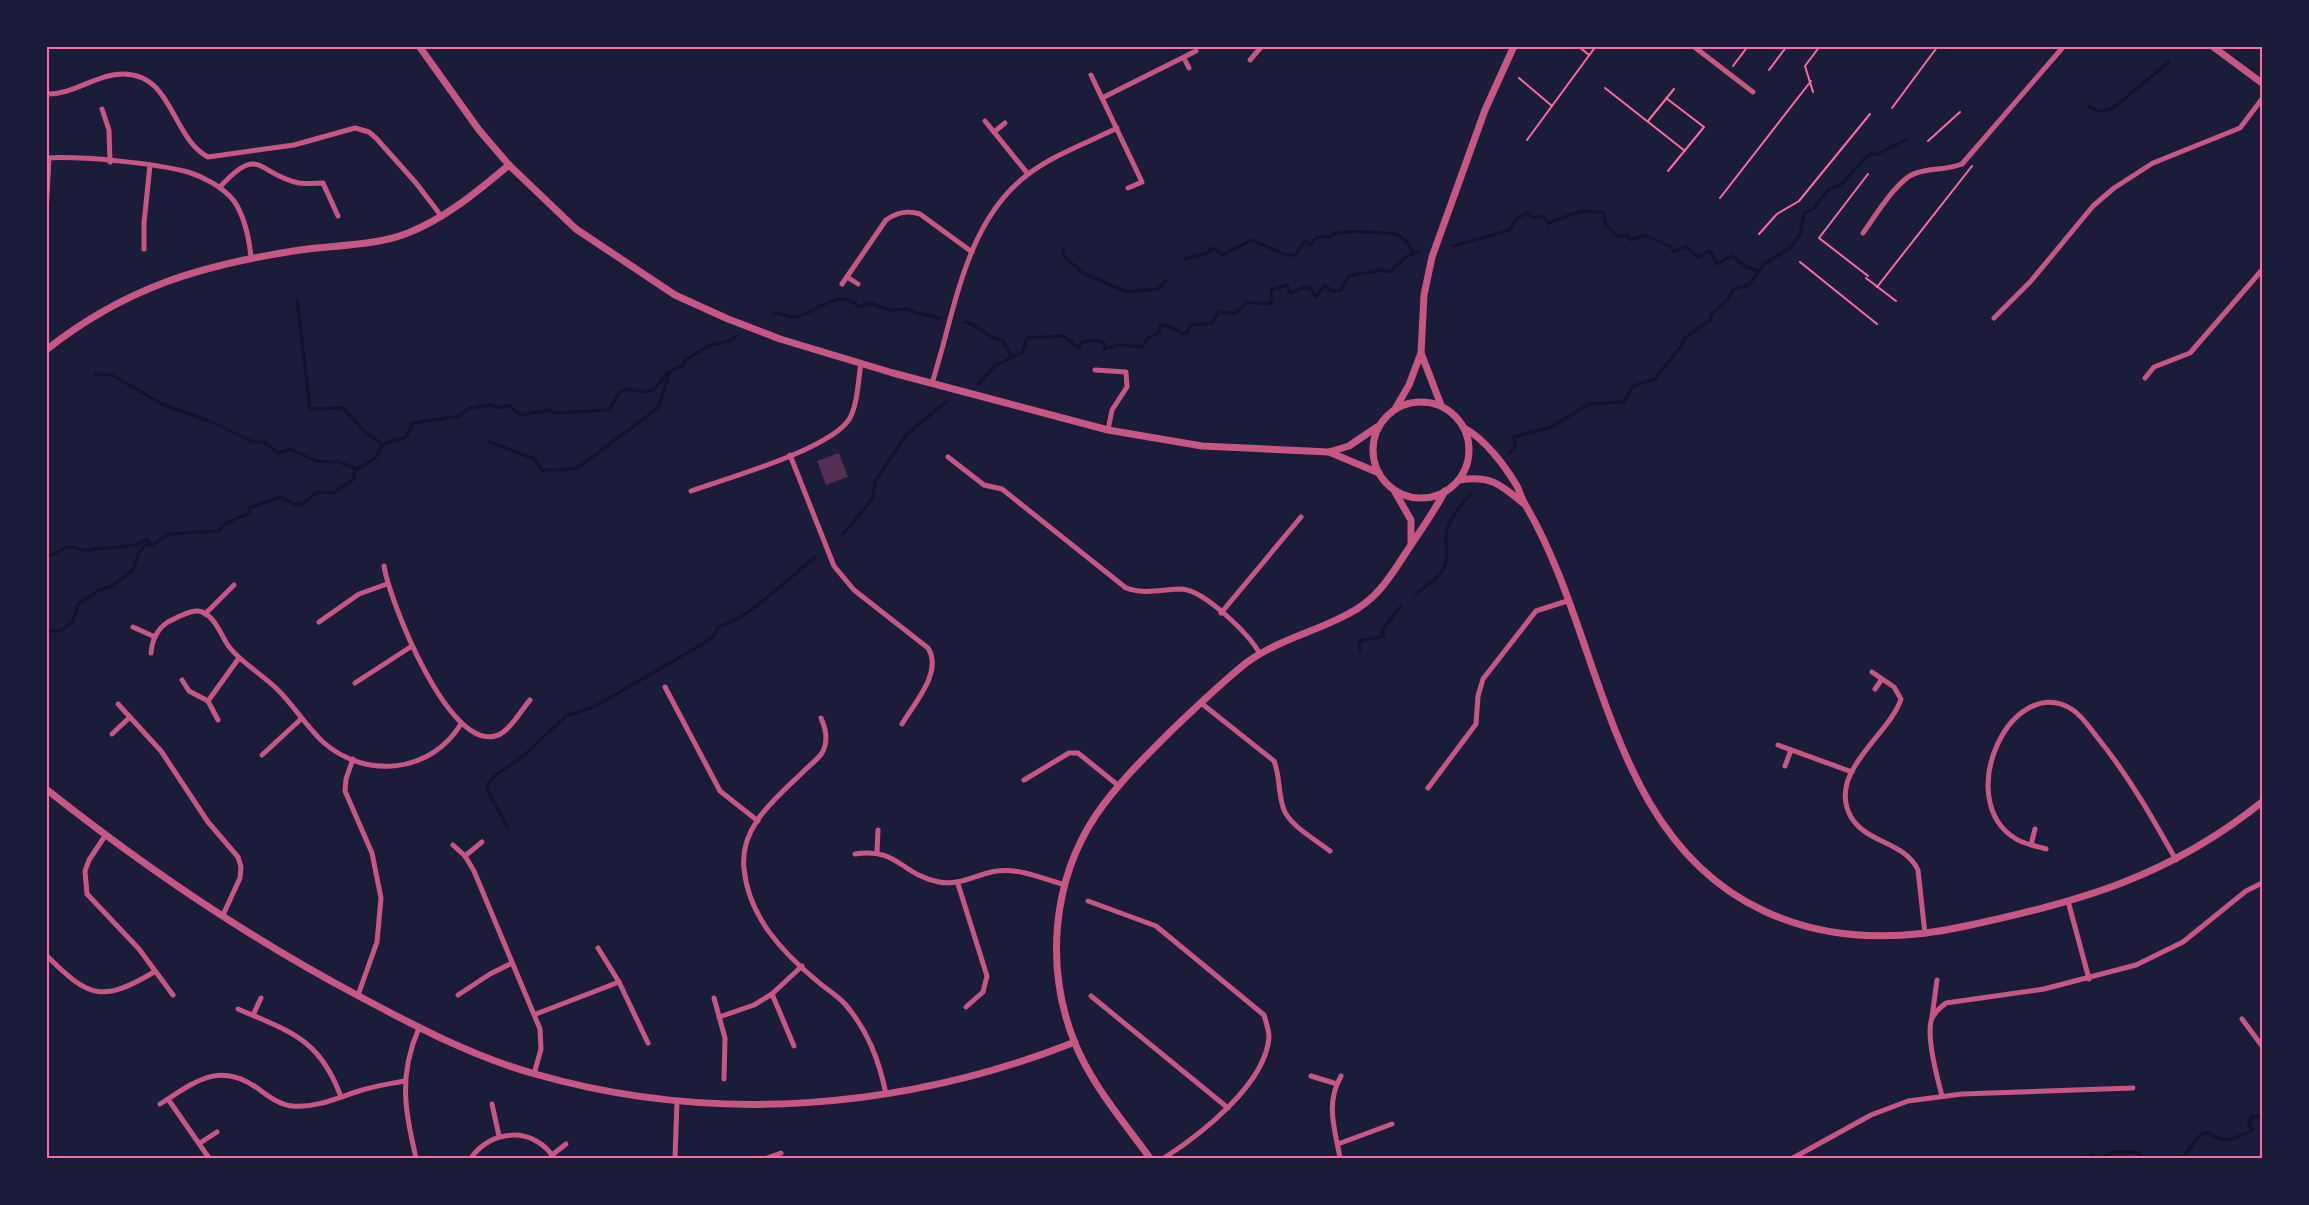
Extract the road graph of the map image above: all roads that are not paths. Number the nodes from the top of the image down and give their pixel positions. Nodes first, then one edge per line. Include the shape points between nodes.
1 (419, 46) edge
2 (1262, 46) edge
3 (1514, 46) edge
4 (1693, 46) edge
5 (2212, 46) edge
6 (2062, 47) edge
7 (1196, 51) dead end
8 (1184, 58) junction
9 (1250, 60) dead end
10 (1189, 68) dead end
11 (1091, 75) dead end
12 (2262, 83) edge
13 (1753, 92) dead end
14 (46, 94) edge
15 (1102, 98) junction
16 (2262, 99) edge
17 (102, 109) dead end
18 (985, 121) dead end
19 (1005, 123) dead end
20 (1117, 129) junction
21 (994, 132) junction
22 (48, 158) edge
23 (110, 162) junction
24 (150, 165) junction
25 (509, 165) junction
26 (1028, 174) junction
27 (220, 187) junction
28 (1128, 188) dead end
29 (46, 214) edge
30 (338, 216) dead end
31 (442, 217) junction
32 (1863, 233) dead end
33 (144, 249) dead end
34 (972, 252) junction
35 (251, 258) junction
36 (2262, 270) edge
37 (847, 277) junction
38 (842, 284) dead end
39 (858, 284) dead end
40 (1994, 318) dead end
41 (48, 347) edge
42 (1421, 353) junction
43 (861, 363) junction
44 (1095, 370) dead end
45 (2145, 378) dead end
46 (932, 383) junction
47 (1441, 405) junction
48 (1395, 409) junction
49 (1380, 425) junction
50 (1464, 428) junction
51 (1108, 430) junction
52 (1329, 452) junction
53 (790, 455) junction
54 (948, 457) dead end
55 (1379, 473) junction
56 (1458, 480) junction
57 (1393, 489) junction
58 (691, 491) dead end
59 (1445, 491) junction
60 (1523, 503) junction
61 (1301, 518) dead end
62 (1411, 545) junction
63 (384, 566) dead end
64 (387, 584) junction
65 (234, 585) dead end
66 (1568, 601) junction
67 (1221, 613) junction
68 (205, 614) junction
69 (319, 622) dead end
70 (133, 627) dead end
71 (155, 637) junction
72 (412, 646) junction
73 (151, 653) dead end
74 (1260, 654) junction
75 (239, 658) junction
76 (1872, 672) dead end
77 (1882, 679) junction
78 (182, 680) dead end
79 (355, 683) dead end
80 (665, 687) dead end
81 (1875, 689) dead end
82 (530, 699) dead end
83 (208, 701) junction
84 (1201, 702) junction
85 (118, 704) dead end
86 (130, 717) junction
87 (821, 718) dead end
88 (302, 719) junction
89 (218, 720) dead end
90 (461, 724) junction
91 (902, 724) dead end
92 (112, 734) dead end
93 (1778, 745) dead end
94 (1791, 750) junction
95 (262, 755) dead end
96 (353, 759) junction
97 (1785, 766) dead end
98 (1852, 772) junction
99 (1024, 780) dead end
100 (1119, 786) junction
101 (1428, 788) dead end
102 (46, 789) edge
103 (2262, 802) edge
104 (758, 821) junction
105 (2035, 829) dead end
106 (878, 830) dead end
107 (105, 836) junction
108 (482, 842) dead end
109 (453, 845) dead end
110 (2031, 845) junction
111 (2046, 849) dead end
112 (876, 852) junction
113 (1330, 852) dead end
114 (855, 854) dead end
115 (465, 856) junction
116 (2176, 860) junction
117 (2262, 883) edge
118 (958, 884) junction
119 (1065, 885) junction
120 (1088, 901) dead end
121 (2068, 901) junction
122 (223, 915) junction
123 (1925, 934) junction
124 (598, 948) dead end
125 (46, 956) edge
126 (512, 963) junction
127 (802, 966) junction
128 (154, 972) junction
129 (2089, 979) junction
130 (1937, 980) dead end
131 (619, 982) junction
132 (772, 994) junction
133 (172, 995) dead end
134 (358, 995) junction
135 (458, 996) dead end
136 (1091, 996) dead end
137 (261, 998) dead end
138 (714, 998) dead end
139 (966, 1007) dead end
140 (238, 1009) dead end
141 (536, 1014) junction
142 (253, 1015) junction
143 (719, 1017) junction
144 (2242, 1019) dead end
145 (1931, 1021) junction
146 (419, 1028) junction
147 (1075, 1042) junction
148 (648, 1043) dead end
149 (794, 1046) dead end
150 (2262, 1046) edge
151 (534, 1074) junction
152 (1341, 1076) dead end
153 (1311, 1077) dead end
154 (724, 1079) dead end
155 (404, 1082) junction
156 (1337, 1084) junction
157 (2133, 1088) dead end
158 (886, 1094) junction
159 (1942, 1096) junction
160 (340, 1097) junction
161 (168, 1099) junction
162 (677, 1101) junction
163 (160, 1104) dead end
164 (492, 1104) dead end
165 (1228, 1108) junction
166 (1392, 1124) dead end
167 (217, 1132) dead end
168 (499, 1136) junction
169 (200, 1143) junction
170 (566, 1144) dead end
171 (1338, 1144) junction
172 (781, 1153) dead end
173 (553, 1156) edge
174 (209, 1158) edge
175 (416, 1158) edge
176 (471, 1158) edge
177 (675, 1158) edge
178 (767, 1158) edge
179 (1150, 1158) edge
180 (1164, 1158) edge
181 (1340, 1158) edge
182 (1793, 1158) edge

1 - 25 street
2 - 9 street
3 - 42 street via 1485,110 1432,257 1424,295
4 - 13 street
5 - 12 street
6 - 32 street via 1962,164 1913,174 1902,182
7 - 8 street
8 - 10 street
8 - 15 street
11 - 15 street
14 - 31 street via 121,74 140,76 166,98 186,138 208,157 294,145 356,128 369,132 417,183
15 - 20 street
16 - 40 street via 2240,128 2153,163 2114,188 2093,206 2031,281
17 - 23 street via 110,130
18 - 21 street
19 - 21 street
20 - 26 street
20 - 28 street via 1142,182
21 - 26 street
22 - 23 street
22 - 29 street
23 - 24 street
24 - 27 street via 189,172
24 - 33 street
25 - 31 street
25 - 43 street via 578,231 675,295 728,320
26 - 34 street via 989,217
27 - 30 street via 234,171 248,163 261,165 298,183 323,183
27 - 35 street via 243,218
31 - 35 street via 406,234 376,241
34 - 37 street via 920,214 894,214
34 - 46 street
35 - 41 street via 194,271 130,296
36 - 45 street via 2190,353 2154,367
37 - 38 street
37 - 39 street
42 - 47 street
42 - 48 street via 1409,386
43 - 46 street
43 - 53 street via 855,406 845,425 828,439
44 - 51 street via 1126,372 1127,387 1112,410
46 - 51 street
47 - 48 street via 1422,401
47 - 50 street
48 - 49 street
49 - 52 street via 1349,447
49 - 55 street via 1373,448
50 - 56 street via 1469,441 1468,460
50 - 60 street via 1508,472
51 - 52 street via 1202,446
52 - 55 street
53 - 58 street
53 - 91 street via 834,566 854,590 928,648 934,658 933,670
54 - 67 street via 984,485 1002,489 1126,588 1137,592 1192,591
55 - 57 street
56 - 59 street
56 - 60 street via 1479,477 1496,482
57 - 59 street via 1420,498
57 - 62 street via 1412,520
59 - 62 street
60 - 66 street via 1546,545
61 - 67 street
62 - 74 street via 1393,577 1350,614
63 - 64 street
64 - 69 street via 359,594
64 - 72 street
65 - 68 street
66 - 101 street via 1536,611 1483,679 1476,724
66 - 123 street via 1629,763 1666,831 1694,864 1751,905 1814,930 1892,937
67 - 74 street via 1249,638
68 - 71 street via 185,614 166,624
68 - 75 street
70 - 71 street
71 - 73 street
72 - 79 street
72 - 90 street
74 - 84 street
75 - 83 street
75 - 88 street via 279,691
76 - 77 street
77 - 81 street
77 - 98 street via 1899,693 1899,705
78 - 83 street via 189,691
80 - 104 street via 720,791
82 - 90 street via 500,734 492,737
83 - 89 street
84 - 100 street
84 - 113 street via 1274,760 1283,809
85 - 86 street
86 - 92 street
86 - 122 street via 161,751 208,822 238,857 240,878
87 - 104 street via 827,732 823,752
88 - 95 street
88 - 96 street via 324,742
90 - 96 street via 435,754 418,761 386,766
93 - 94 street
94 - 97 street
94 - 98 street
96 - 134 street via 345,791 372,853 381,898 375,951
98 - 123 street via 1845,801 1856,824 1908,855 1918,870
99 - 100 street via 1069,753 1078,753
100 - 119 street via 1081,842
102 - 107 street
103 - 116 street via 2219,835
104 - 127 street via 748,834 743,868 751,900 765,930
105 - 110 street
106 - 112 street
107 - 122 street
107 - 128 street via 85,871 87,894
108 - 115 street
109 - 115 street
110 - 111 street
110 - 116 street via 2007,833 1992,810 1989,768 1996,746 2010,724 2033,707 2056,704 2075,711 2108,750
112 - 114 street
112 - 118 street via 929,880
115 - 126 street
116 - 121 street via 2120,886
117 - 129 street via 2162,953
118 - 119 street via 1005,871
118 - 139 street via 987,976 983,992
119 - 147 street via 1056,966
120 - 165 street via 1155,926 1264,1015 1269,1035 1266,1051
121 - 123 street via 2030,913
121 - 129 street
122 - 134 street via 267,945
124 - 131 street
125 - 128 street via 78,984 96,992 117,992
126 - 135 street
126 - 141 street
127 - 132 street
127 - 158 street via 844,1002 865,1031 879,1061
128 - 133 street
129 - 145 street via 1958,1000 1937,1010
130 - 145 street
131 - 141 street
131 - 148 street
132 - 143 street
132 - 149 street
134 - 146 street
136 - 165 street
137 - 142 street
138 - 143 street
140 - 142 street
141 - 151 street via 541,1040
142 - 160 street via 301,1038 317,1052 333,1076
143 - 154 street via 725,1038
144 - 150 street
145 - 159 street
146 - 151 street via 488,1059
146 - 155 street via 409,1052
147 - 158 street via 994,1071
147 - 179 street via 1092,1078
151 - 162 street via 628,1095
152 - 156 street
153 - 156 street
155 - 160 street
155 - 175 street
156 - 171 street via 1331,1114
157 - 159 street
158 - 162 street via 837,1102 756,1106
159 - 182 street via 1893,1106
160 - 161 street via 314,1106 292,1107 272,1100 243,1080 218,1075 193,1082
161 - 163 street
161 - 169 street
162 - 177 street
164 - 168 street
165 - 180 street via 1200,1134
166 - 171 street
167 - 169 street
168 - 173 street via 529,1137
168 - 176 street via 479,1147
169 - 174 street
170 - 173 street
171 - 181 street
172 - 178 street

